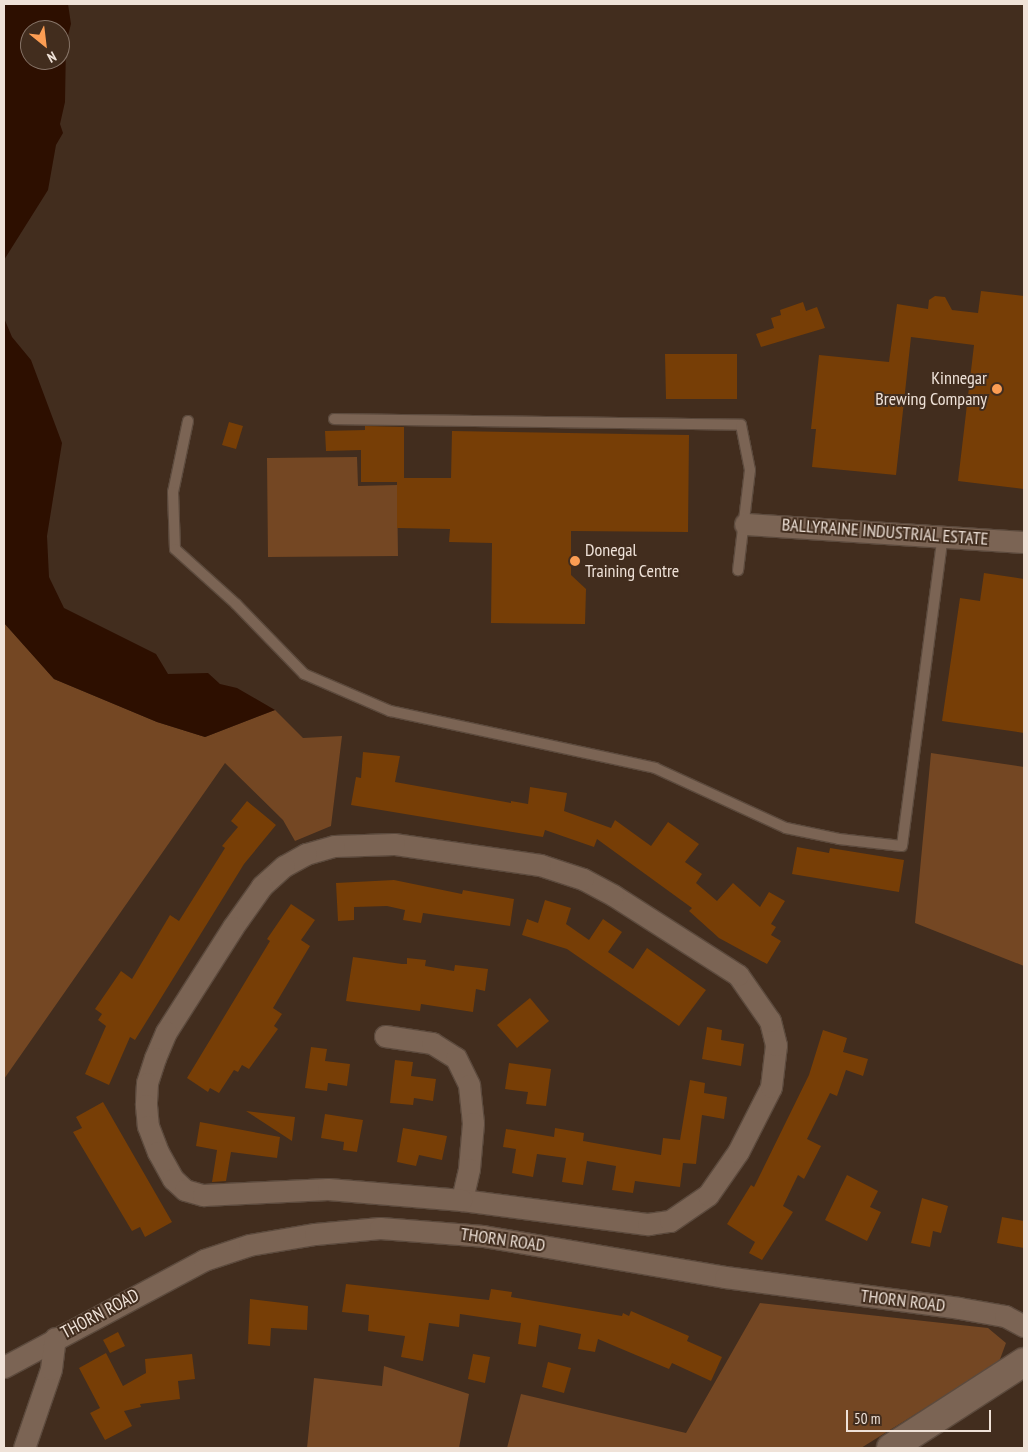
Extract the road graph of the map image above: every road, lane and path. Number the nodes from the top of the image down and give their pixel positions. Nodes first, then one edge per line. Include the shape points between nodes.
1 (334, 419) dead end
2 (188, 421) dead end
3 (745, 524) junction
4 (943, 536) junction
5 (1024, 542) edge
6 (738, 570) dead end
7 (385, 1036) dead end
8 (383, 1194) junction
9 (462, 1200) junction
10 (380, 1228) junction
11 (1024, 1326) edge
12 (55, 1338) junction
13 (1024, 1362) edge
14 (4, 1367) edge
15 (24, 1448) edge
16 (891, 1448) edge

1 - 3 lane via 742,425 750,470
2 - 4 lane via 173,492 176,550 236,604 304,674 390,710 655,768 786,828 839,839 902,846
3 - 4 street, BALLYRAINE INDUSTRIAL ESTATE
3 - 6 lane via 739,544
4 - 5 street, BALLYRAINE INDUSTRIAL ESTATE
7 - 9 street via 432,1044 456,1058 469,1085 473,1123 469,1169
8 - 9 street
8 - 9 street via 328,1189 228,1196 185,1190 173,1180 148,1126 147,1083 166,1032 262,886 284,866 306,854 334,846 394,844 540,865 583,879 613,894 738,976 759,1002 770,1021 776,1045 771,1087 738,1152 708,1196 686,1212 670,1221 648,1224
8 - 10 street
10 - 11 street, THORN ROAD via 483,1236 725,1277 959,1308 1005,1316
10 - 12 street, THORN ROAD via 249,1245 204,1260
12 - 14 street, THORN ROAD
12 - 15 street via 52,1369
13 - 16 main road

